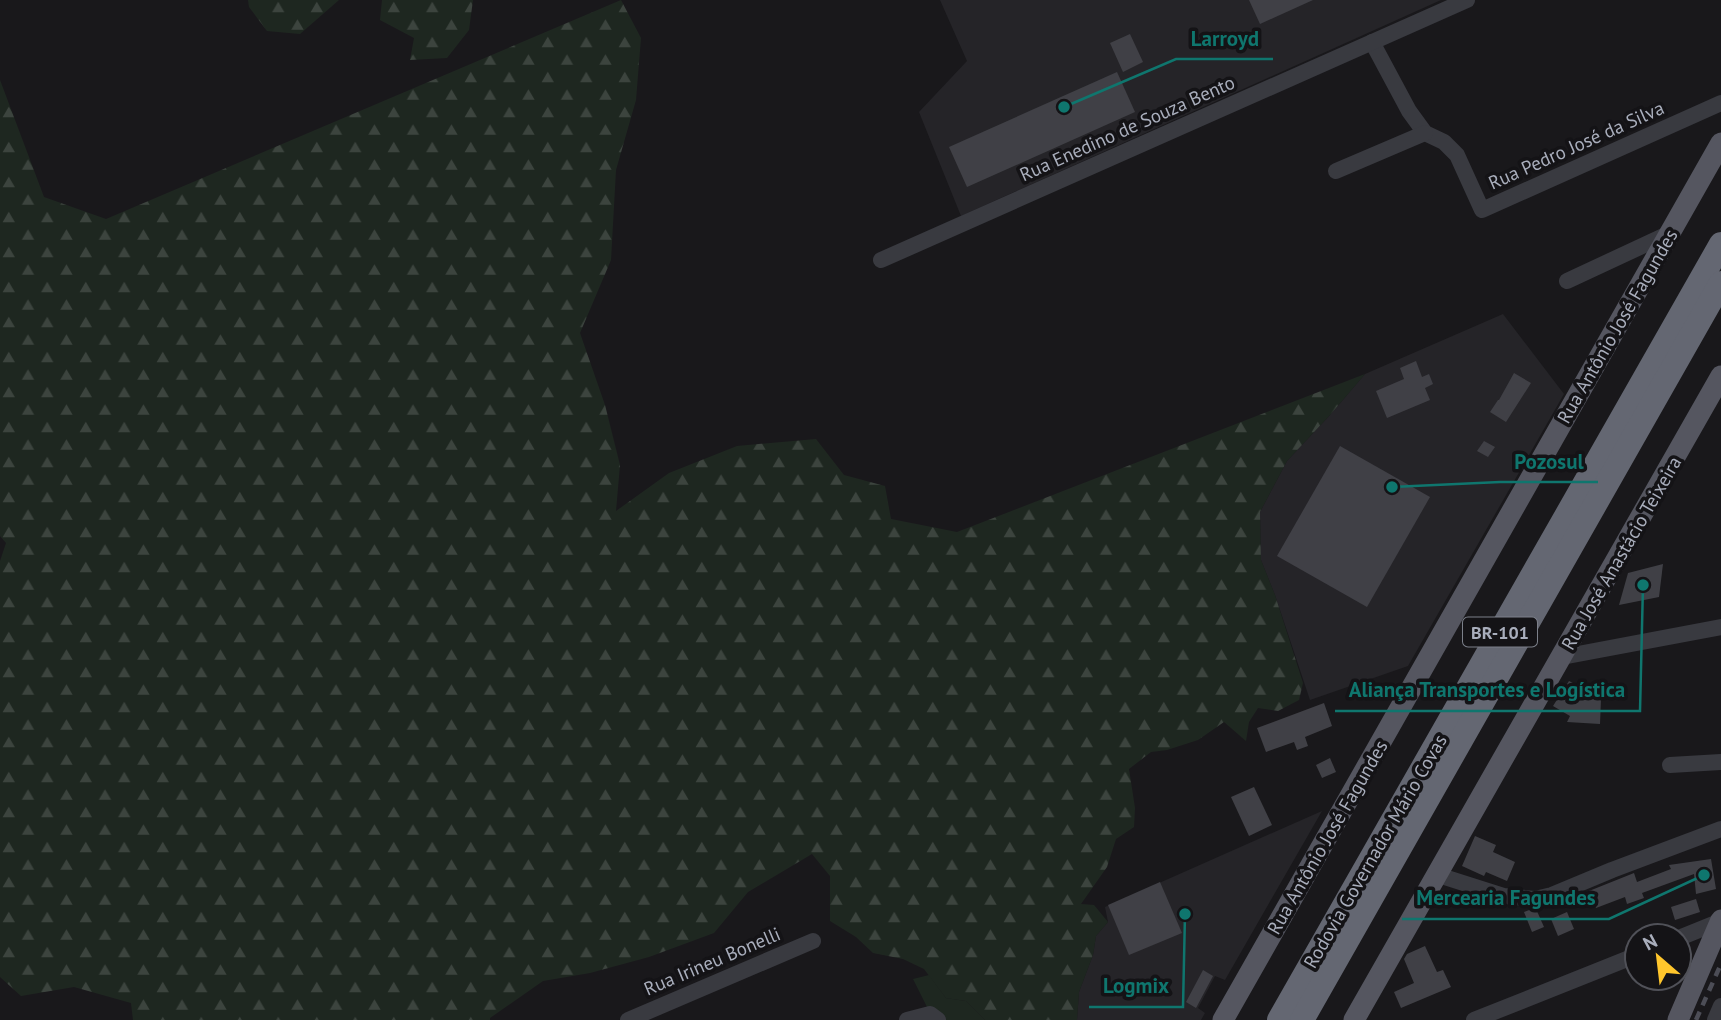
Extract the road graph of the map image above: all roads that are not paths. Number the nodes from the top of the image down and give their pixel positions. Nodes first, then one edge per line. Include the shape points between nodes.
1 (1466, 0) edge
2 (1372, 42) junction
3 (1721, 103) edge
4 (1425, 133) junction
5 (1721, 143) edge
6 (1336, 171) dead end
7 (1670, 233) junction
8 (1721, 244) edge
9 (881, 260) dead end
10 (1567, 281) dead end
11 (1721, 283) edge
12 (1721, 376) edge
13 (1721, 627) edge
14 (1562, 657) junction
15 (1721, 762) edge
16 (1670, 765) dead end
17 (1721, 829) edge
18 (1438, 874) junction
19 (1721, 920) edge
20 (1693, 932) edge
21 (813, 941) dead end
22 (1623, 961) edge
23 (1721, 1006) edge
24 (934, 1017) edge
25 (628, 1020) edge
26 (907, 1020) edge
27 (1223, 1020) edge
28 (1279, 1020) edge
29 (1302, 1020) edge
30 (1354, 1020) edge
31 (1474, 1020) edge
32 (1678, 1020) edge
33 (1715, 1020) edge

1 - 2 street, Rua Enedino de Souza Bento
2 - 4 street, Rua Pedro José da Silva
2 - 9 street, Rua Enedino de Souza Bento
3 - 4 street, Rua Pedro José da Silva via 1482,210 1457,155
4 - 6 street
5 - 7 main road, Rua Antônio José Fagundes
7 - 10 street
7 - 27 main road, Rua Antônio José Fagundes
8 - 28 highway, Rodovia Governador Mário Covas / BR-101
11 - 29 highway, Rodovia Governador Mário Covas / BR-101
12 - 14 main road, Rua José Anastácio Teixeira
13 - 14 street
14 - 18 main road, Rua José Anastácio Teixeira
15 - 16 street
17 - 18 street via 1535,899 1504,896
18 - 30 main road, Rua José Anastácio Teixeira
19 - 20 street
19 - 32 main road
21 - 25 street, Rua Irineu Bonelli
22 - 31 street
23 - 33 street
24 - 26 street

